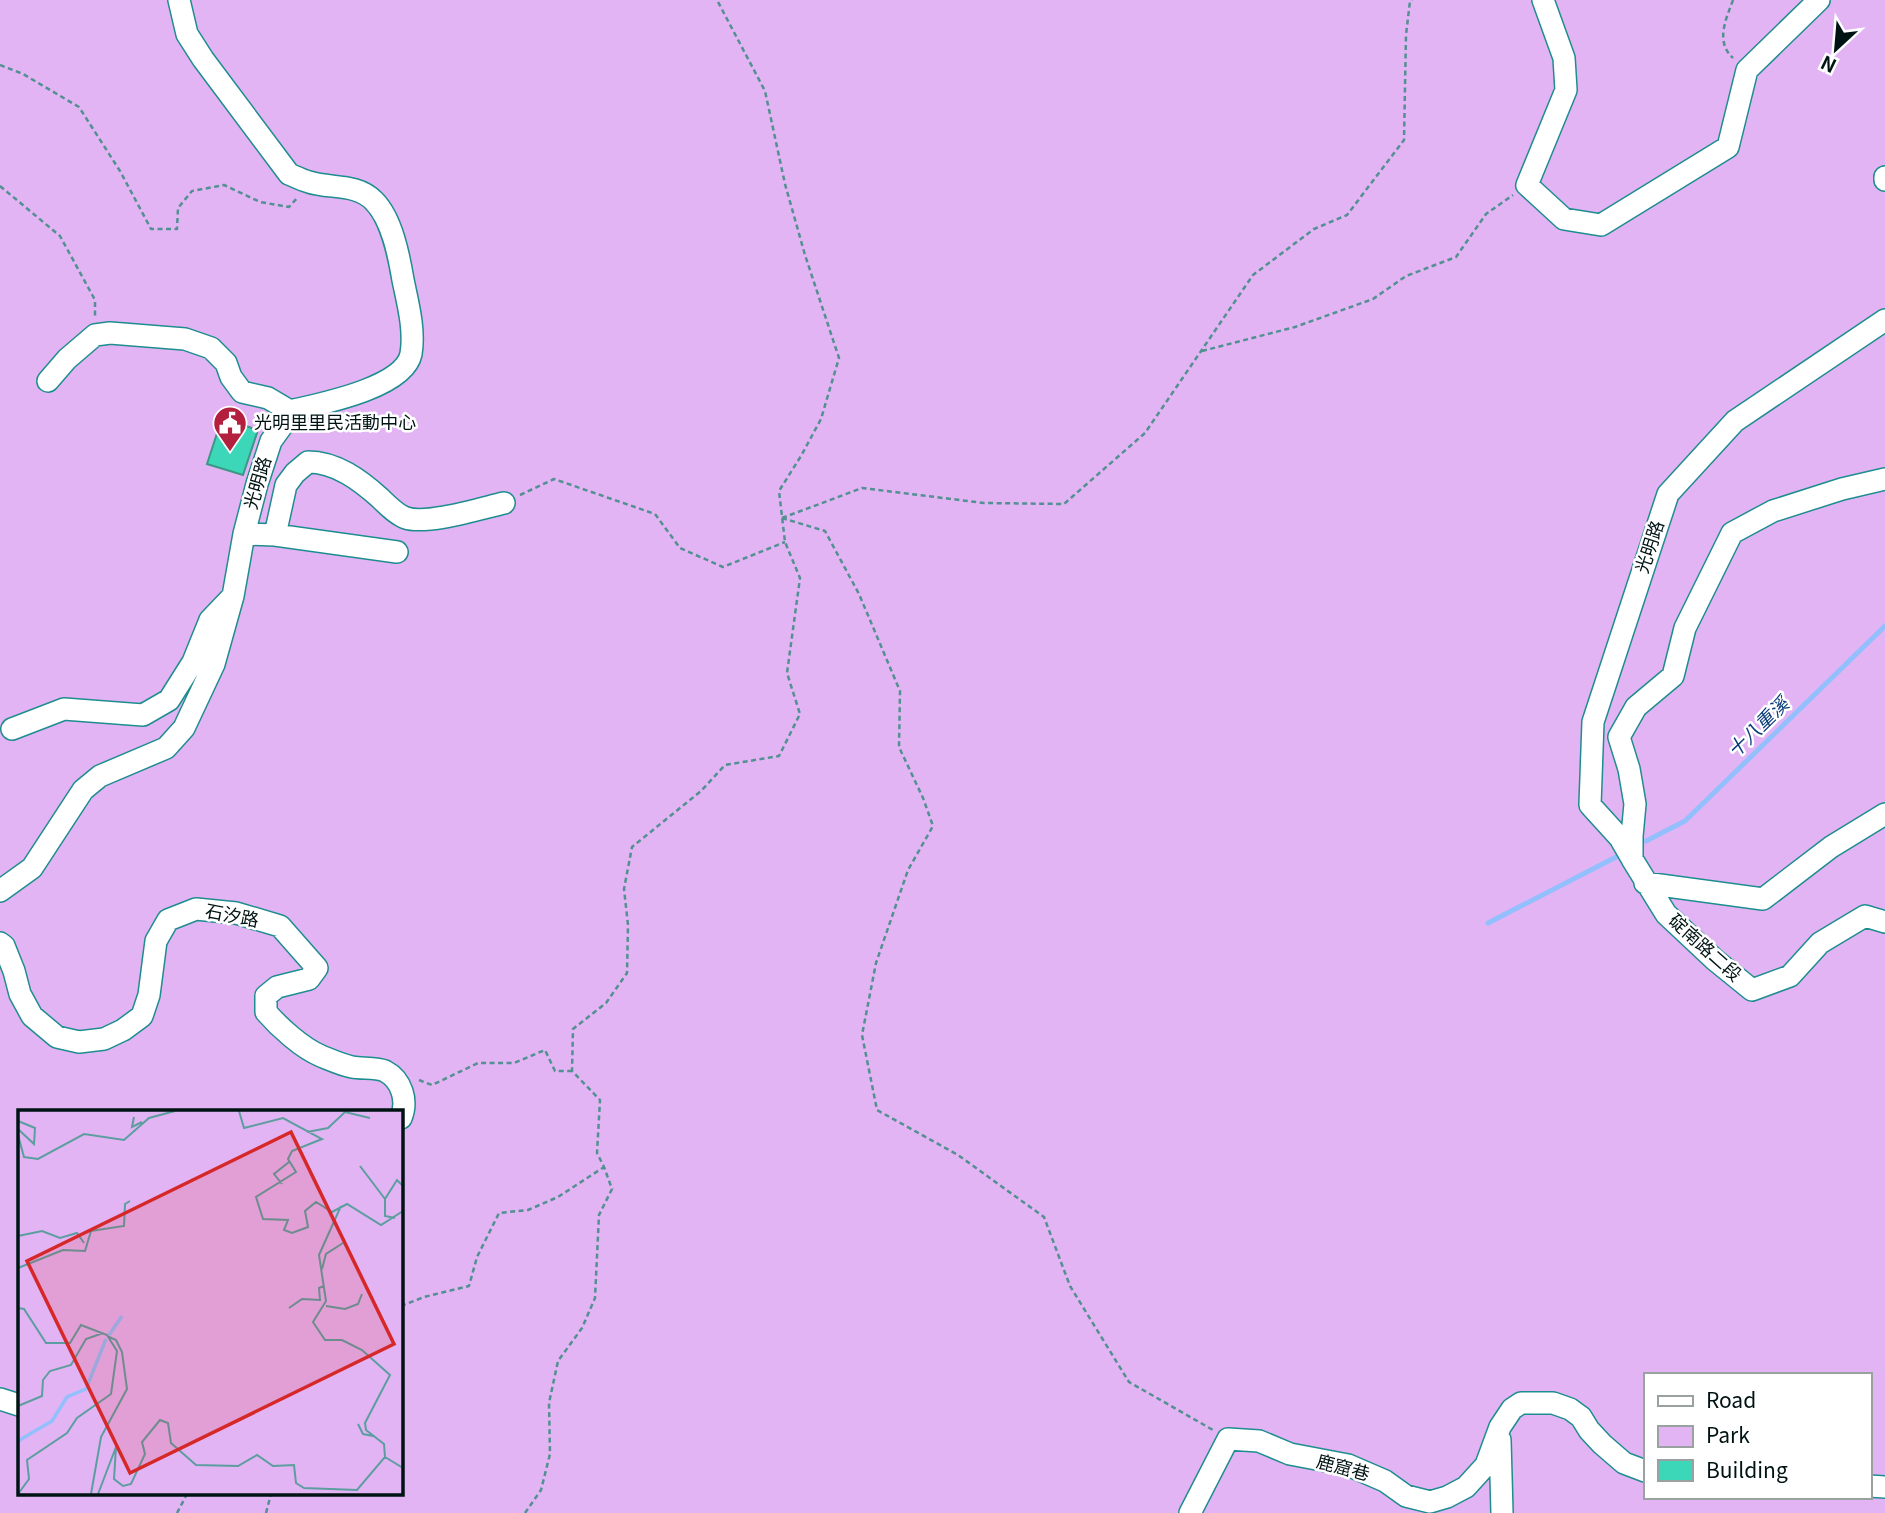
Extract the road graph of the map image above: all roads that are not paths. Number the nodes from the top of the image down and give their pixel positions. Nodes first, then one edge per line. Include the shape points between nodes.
1 (179, 0) edge
2 (1543, 0) edge
3 (1819, 0) edge
4 (1885, 320) edge
5 (48, 381) dead end
6 (290, 411) junction
7 (1885, 479) edge
8 (503, 503) road end
9 (244, 534) junction
10 (275, 535) junction
11 (397, 552) dead end
12 (233, 596) junction
13 (12, 729) dead end
14 (1885, 814) edge
15 (1632, 859) junction
16 (1645, 883) junction
17 (0, 891) edge
18 (1885, 922) edge
19 (0, 943) edge
20 (402, 1115) edge
21 (0, 1399) edge
22 (18, 1405) edge
23 (1500, 1427) junction
24 (1644, 1471) edge
25 (1191, 1513) edge
26 (1502, 1513) edge

1 - 6 street via 187,34 289,174 310,183 352,188 373,200 388,222 411,325 411,356 391,378 344,399
2 - 3 street via 1563,58 1566,90 1527,185 1564,219 1601,225 1728,147 1746,70
4 - 15 street, 光明路 via 1735,421 1668,494 1593,722 1590,805
5 - 6 street via 95,335 185,339 211,348 226,363 242,392 268,398
6 - 9 street, 光明路 via 271,441
7 - 15 street via 1773,510 1732,533 1685,628 1673,676 1636,707 1619,737 1635,804
8 - 10 street via 435,518 407,518 334,466 308,462 286,485
9 - 10 street
9 - 12 street, 光明路
10 - 11 street
12 - 13 street via 210,620 193,662 169,700 143,715 64,709
12 - 17 street, 光明路 via 214,664 184,728 166,748 100,776 83,790 32,868
14 - 16 street via 1763,899
15 - 16 street, 碇南路二段
16 - 18 street, 碇南路二段 via 1666,914 1752,990 1790,976 1820,943 1865,916
19 - 20 street, 石汐路 via 33,1016 57,1037 79,1042 104,1039 142,1016 156,941 168,920 196,909 236,913 280,926 317,968 309,979 277,987 266,996 266,1012 319,1055 383,1070 393,1077 403,1092
21 - 22 street
23 - 24 street, 鹿窟巷 via 1521,1403 1553,1403 1581,1417 1624,1463
23 - 25 street, 鹿窟巷 via 1486,1465 1466,1487 1430,1502 1406,1496 1348,1465 1290,1454 1259,1441 1228,1438
23 - 26 street

